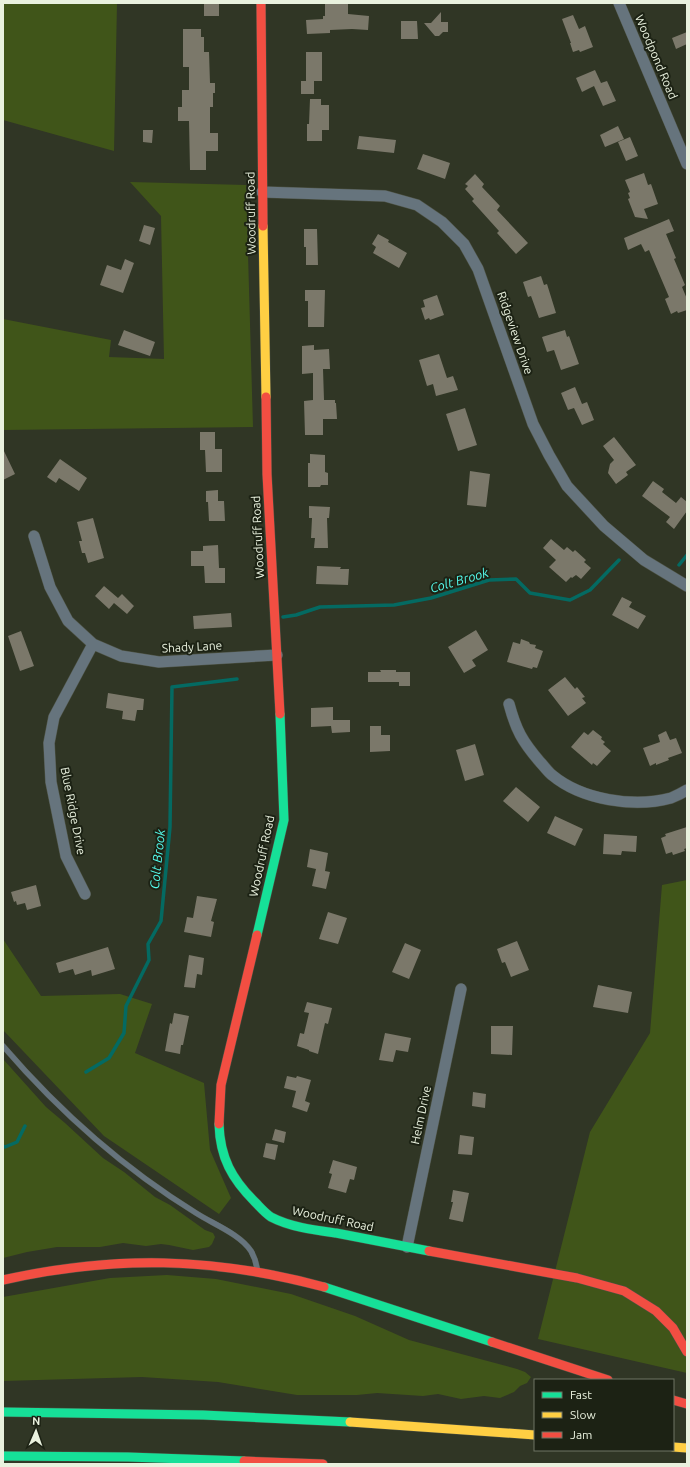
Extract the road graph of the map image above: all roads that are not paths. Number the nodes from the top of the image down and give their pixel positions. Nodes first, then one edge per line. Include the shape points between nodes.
1 (261, 3) edge
2 (620, 3) edge
3 (687, 164) edge
4 (262, 192) junction
5 (34, 536) dead end
6 (687, 586) edge
7 (93, 644) junction
8 (277, 655) junction
9 (508, 704) dead end
10 (687, 790) edge
11 (85, 894) dead end
12 (461, 989) dead end
13 (3, 1046) edge
14 (407, 1247) junction
15 (258, 1272) junction
16 (3, 1280) edge
17 (687, 1352) edge
18 (605, 1379) edge
19 (674, 1400) edge
20 (687, 1404) edge
21 (3, 1412) edge
22 (534, 1435) edge
23 (674, 1447) edge
24 (687, 1448) edge
25 (3, 1456) edge
26 (323, 1464) edge

1 - 4 main road, Woodruff Road
2 - 3 street, Woodpond Road
4 - 6 street, Ridgeview Drive via 385,196 417,205 442,222 464,244 478,269 533,424 567,486 604,526 644,560
4 - 8 main road, Woodruff Road via 267,474
5 - 7 street, Shady Lane via 50,587 68,621
7 - 8 street, Shady Lane via 121,656 159,662
7 - 11 street, Blue Ridge Drive via 54,717 49,743 51,782 66,856
8 - 14 main road, Woodruff Road via 284,820 221,1085 218,1133 228,1169 242,1189 269,1216 306,1228
9 - 10 street via 516,728 528,748 552,775 579,792 609,800 641,803 671,798
12 - 14 street, Helm Drive
13 - 15 lane via 56,1103 115,1155 180,1203 241,1240 251,1250
14 - 17 main road, Woodruff Road via 577,1278 624,1291 656,1311 673,1328
15 - 16 main road via 202,1264 130,1263 70,1268
15 - 18 main road via 328,1288
19 - 20 main road
21 - 22 main road via 280,1418
23 - 24 main road
25 - 26 main road

